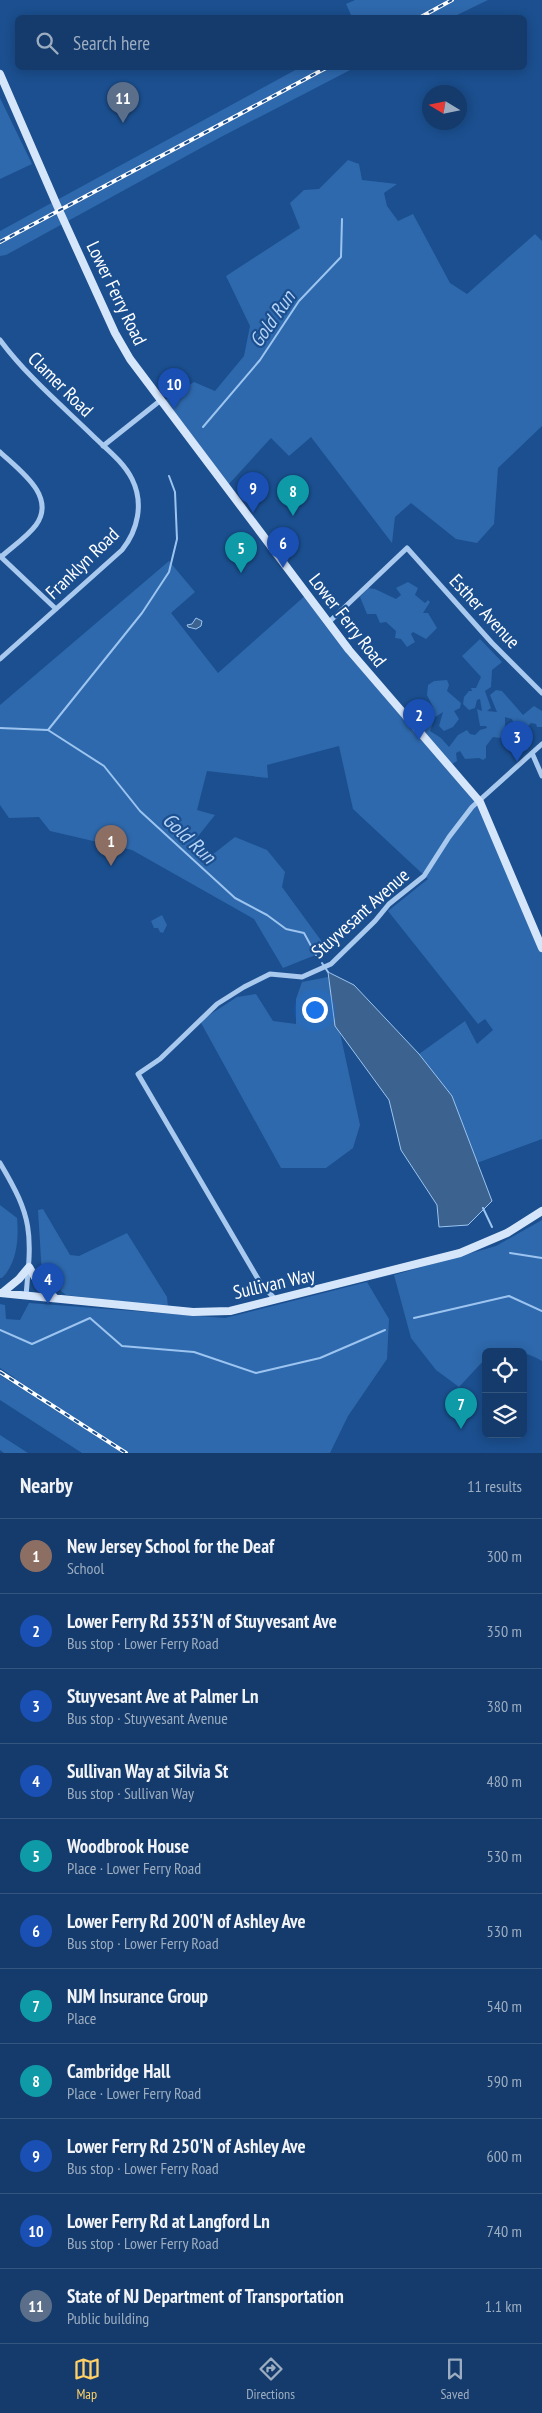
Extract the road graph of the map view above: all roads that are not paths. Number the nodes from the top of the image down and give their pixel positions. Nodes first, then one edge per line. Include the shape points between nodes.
1 (0, 74) edge
2 (0, 340) edge
3 (161, 400) junction
4 (103, 446) junction
5 (0, 452) edge
6 (1, 557) edge
7 (56, 610) junction
8 (328, 623) junction
9 (0, 660) edge
10 (542, 693) edge
11 (542, 744) edge
12 (532, 753) junction
13 (542, 776) edge
14 (480, 802) junction
15 (542, 948) edge
16 (0, 1163) edge
17 (542, 1211) edge
18 (29, 1267) junction
19 (1, 1293) edge
20 (26, 1295) junction
21 (57, 1298) junction
22 (276, 1300) junction

1 - 3 street, Lower Ferry Road via 115,333
2 - 4 street, Clamer Road via 27,372
3 - 4 street
3 - 8 street, Lower Ferry Road
4 - 7 street, Franklyn Road via 122,464 134,485 138,505 136,524 122,550
5 - 6 street via 35,486 42,504 38,522
6 - 7 street
7 - 9 street, Franklyn Road
8 - 10 street, Esther Avenue via 407,548 492,643
8 - 14 street, Lower Ferry Road
11 - 12 street, Stuyvesant Avenue
12 - 13 street
12 - 14 street, Stuyvesant Avenue
14 - 15 street, Lower Ferry Road
14 - 22 street, Stuyvesant Avenue via 472,807 449,837 424,876 389,904 331,964 302,977 270,974 244,987 217,1004 160,1059 138,1074 261,1284
16 - 18 street via 17,1191 26,1215 30,1239
17 - 22 street, Sullivan Way via 502,1235 460,1253
18 - 19 street
18 - 20 street
18 - 21 street via 40,1286
19 - 20 street, Sullivan Way
20 - 21 street, Sullivan Way
21 - 22 street, Sullivan Way via 202,1312 230,1310

